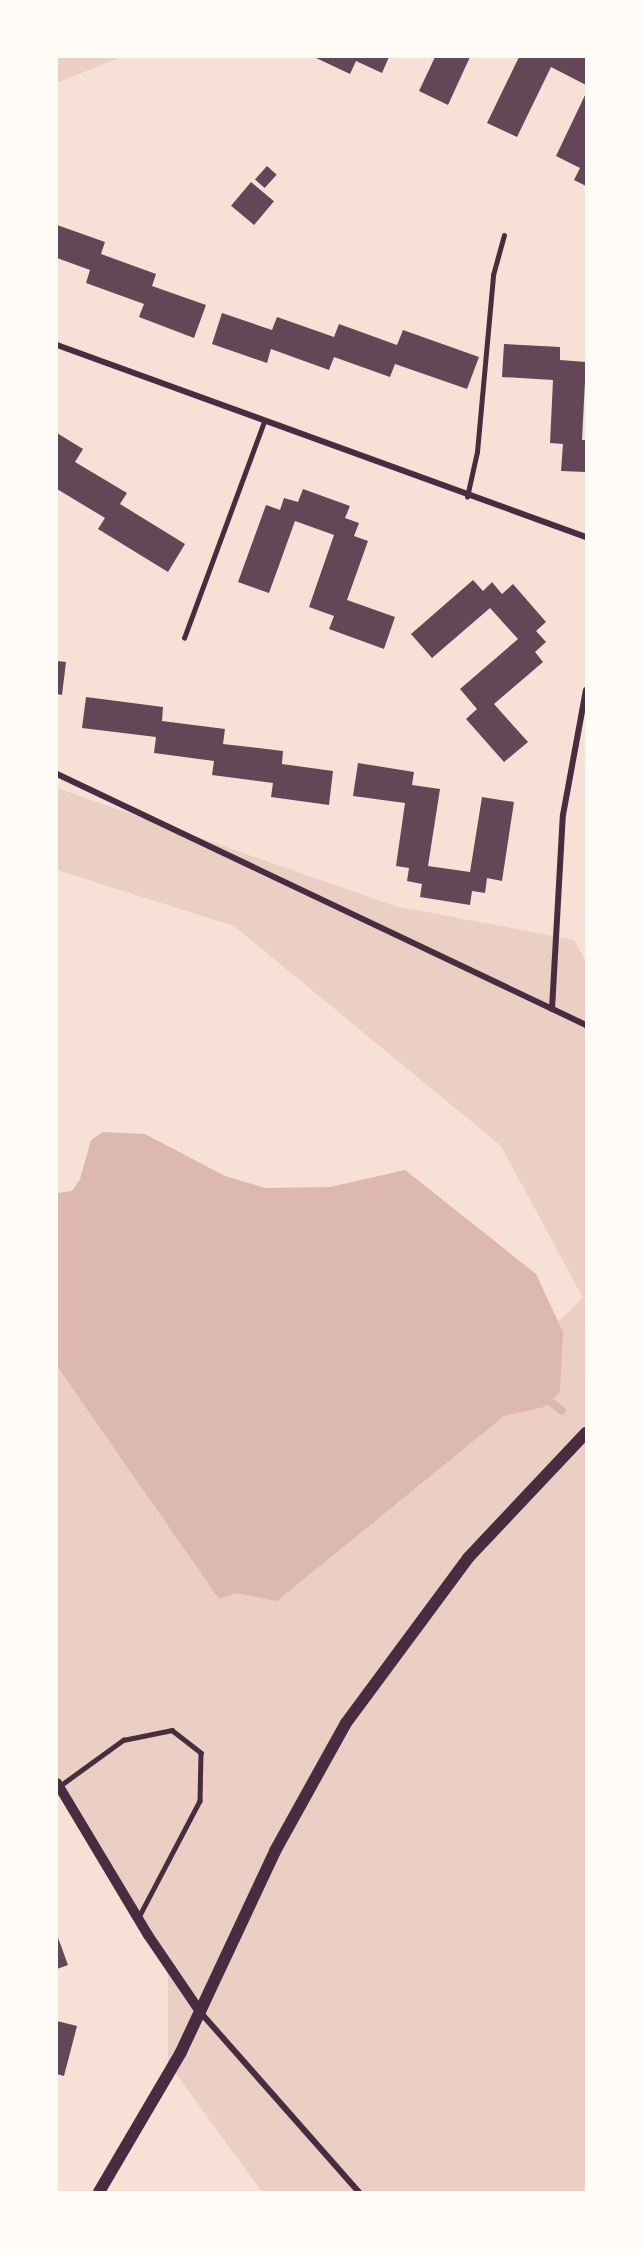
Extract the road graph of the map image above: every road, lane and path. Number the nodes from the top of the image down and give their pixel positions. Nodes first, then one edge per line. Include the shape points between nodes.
1 (504, 235) dead end
2 (57, 345) edge
3 (264, 422) junction
4 (467, 497) junction
5 (586, 537) edge
6 (184, 638) dead end
7 (586, 690) edge
8 (57, 774) edge
9 (552, 1009) junction
10 (586, 1026) edge
11 (586, 1433) edge
12 (58, 1785) edge
13 (138, 1919) junction
14 (201, 2013) junction
15 (99, 2192) edge
16 (359, 2192) edge

1 - 4 lane via 493,275 477,452
2 - 3 street
3 - 4 street
3 - 6 lane
4 - 5 street
7 - 9 street via 563,815
8 - 9 street
9 - 10 street
11 - 14 main road via 468,1558 346,1723 275,1851
12 - 13 street
12 - 13 lane via 123,1740 172,1730 201,1753 200,1801
13 - 14 street
14 - 15 main road
14 - 16 street

